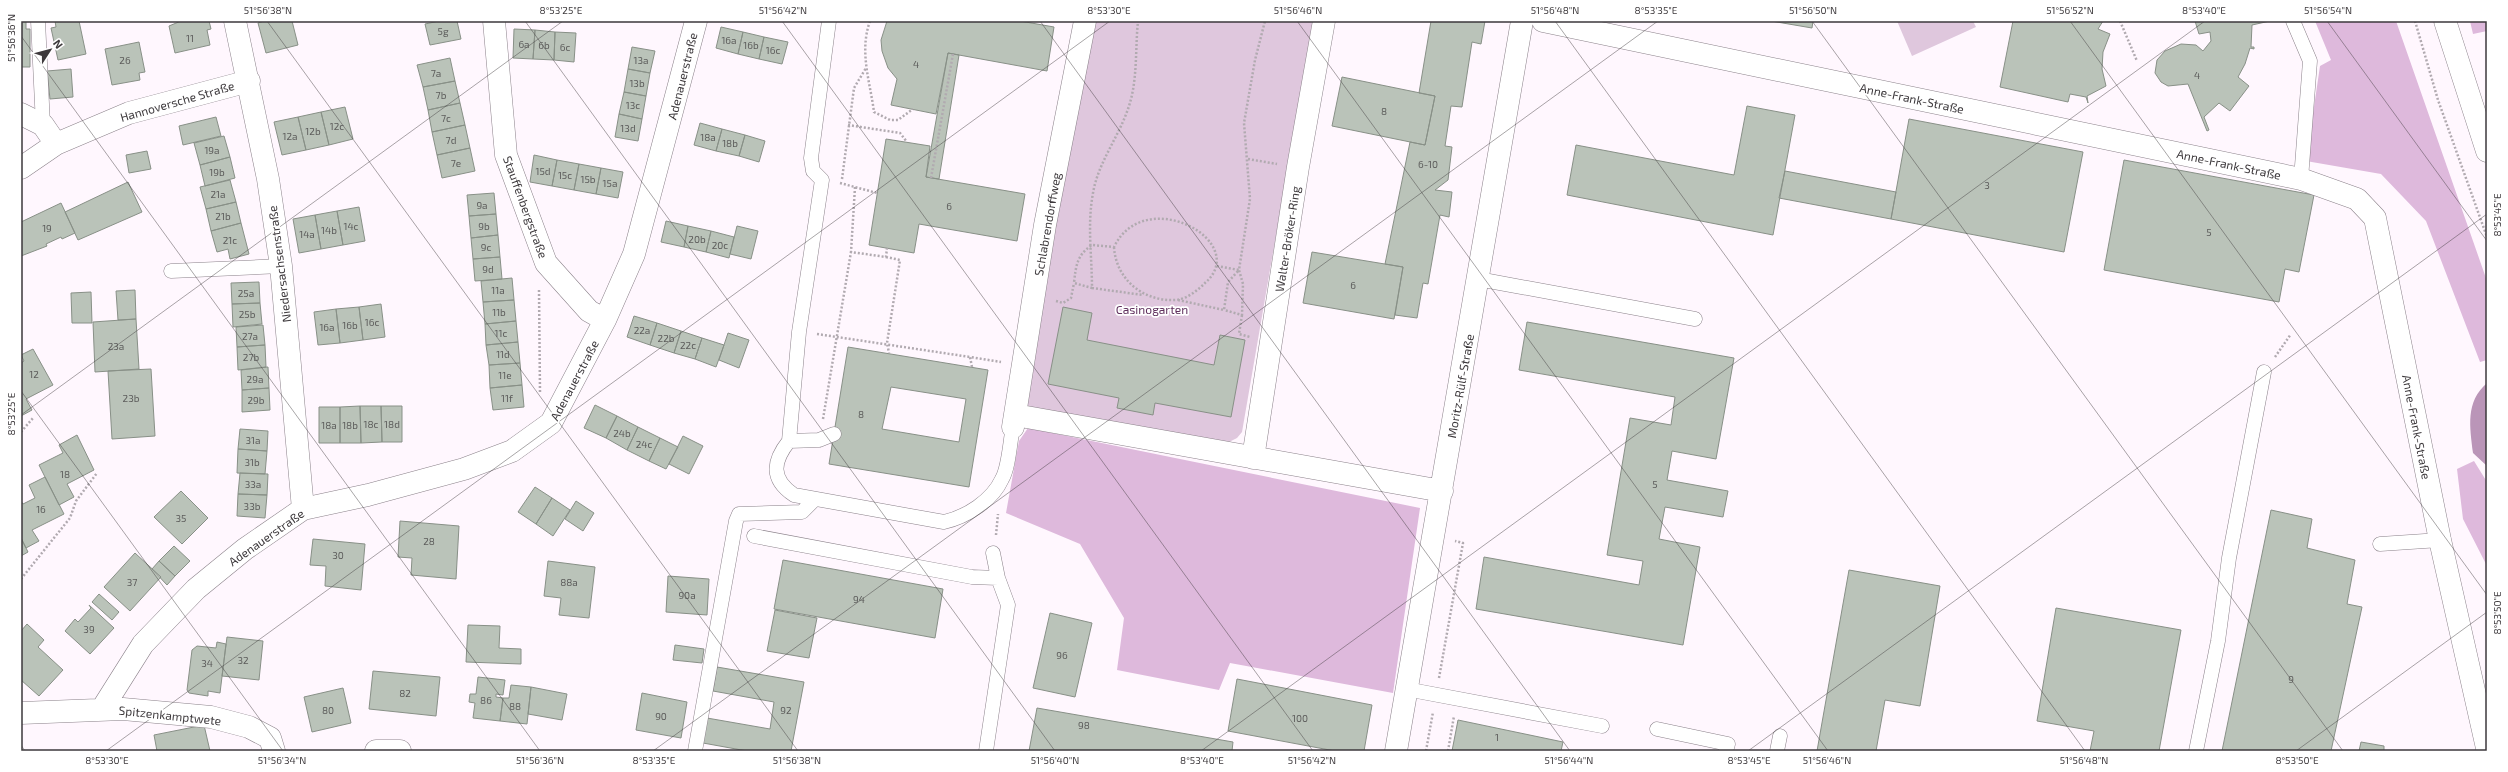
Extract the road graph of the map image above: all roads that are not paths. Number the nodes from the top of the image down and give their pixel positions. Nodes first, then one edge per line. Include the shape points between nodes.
1 (38, 21) edge
2 (235, 21) edge
3 (494, 21) edge
4 (696, 21) edge
5 (829, 21) edge
6 (1085, 21) edge
7 (1324, 21) edge
8 (1522, 21) edge
9 (1543, 21) edge
10 (2293, 21) edge
11 (2445, 21) edge
12 (249, 81) junction
13 (21, 114) edge
14 (42, 125) junction
15 (56, 144) junction
16 (2487, 151) edge
17 (21, 168) edge
18 (2301, 179) junction
19 (281, 266) junction
20 (171, 271) dead end
21 (1478, 279) junction
22 (1695, 319) dead end
23 (605, 320) junction
24 (2264, 372) road end
25 (1014, 421) junction
26 (834, 434) dead end
27 (789, 441) junction
28 (1253, 458) junction
29 (1442, 492) junction
30 (815, 499) junction
31 (303, 509) junction
32 (754, 536) dead end
33 (2440, 540) junction
34 (2380, 544) dead end
35 (993, 553) dead end
36 (998, 578) junction
37 (142, 644) joint
38 (1406, 689) junction
39 (102, 709) junction
40 (21, 713) edge
41 (1602, 726) dead end
42 (1657, 729) dead end
43 (1780, 736) dead end
44 (2487, 748) edge
45 (274, 751) edge
46 (376, 751) edge
47 (400, 751) edge
48 (695, 751) edge
49 (986, 751) edge
50 (1396, 751) edge
51 (1726, 751) edge
52 (1777, 751) edge
53 (2196, 751) edge

1 - 14 lane
2 - 12 street, Niedersachsenstraße
3 - 23 street, Stauffenbergstraße via 506,155 546,263 589,310
4 - 23 street, Adenauerstraße via 634,254
5 - 27 lane via 811,158 813,171 822,180 798,332
6 - 25 street, Schlabrendorffweg via 1045,225
7 - 28 street, Walter-Bröker-Ring via 1298,167
8 - 21 street, Moritz-Rülf-Straße
9 - 18 street, Anne-Frank-Straße
10 - 18 lane via 2310,61
11 - 16 street
12 - 15 street, Hannoversche Straße via 129,113
12 - 19 street, Niedersachsenstraße via 268,179
13 - 14 street
14 - 15 street
15 - 17 street, Hannoversche Straße
18 - 33 street, Anne-Frank-Straße via 2357,199 2375,218
19 - 20 lane
19 - 31 street, Niedersachsenstraße
21 - 22 lane
21 - 29 street, Moritz-Rülf-Straße
23 - 31 street, Adenauerstraße via 551,423 512,451 464,469 368,495
24 - 53 lane via 2229,558 2218,642
25 - 28 street
25 - 30 lane via 1003,479 977,508 957,519 944,522
26 - 27 lane via 819,440
27 - 30 lane via 776,461 779,480 794,495
28 - 29 street
29 - 38 street, Moritz-Rülf-Straße
30 - 48 lane via 802,512 739,514
31 - 37 street, Adenauerstraße via 245,549 196,589
32 - 36 lane via 972,578
33 - 34 lane
33 - 44 street, Anne-Frank-Straße
35 - 36 lane
36 - 49 lane via 1008,605
37 - 39 street, Spitzenkamptwete
38 - 41 lane
38 - 50 street, Moritz-Rülf-Straße
39 - 40 street, Spitzenkamptwete
39 - 45 street, Spitzenkamptwete via 211,717 249,727 270,738
42 - 51 lane via 1728,744
43 - 52 lane
46 - 47 street

